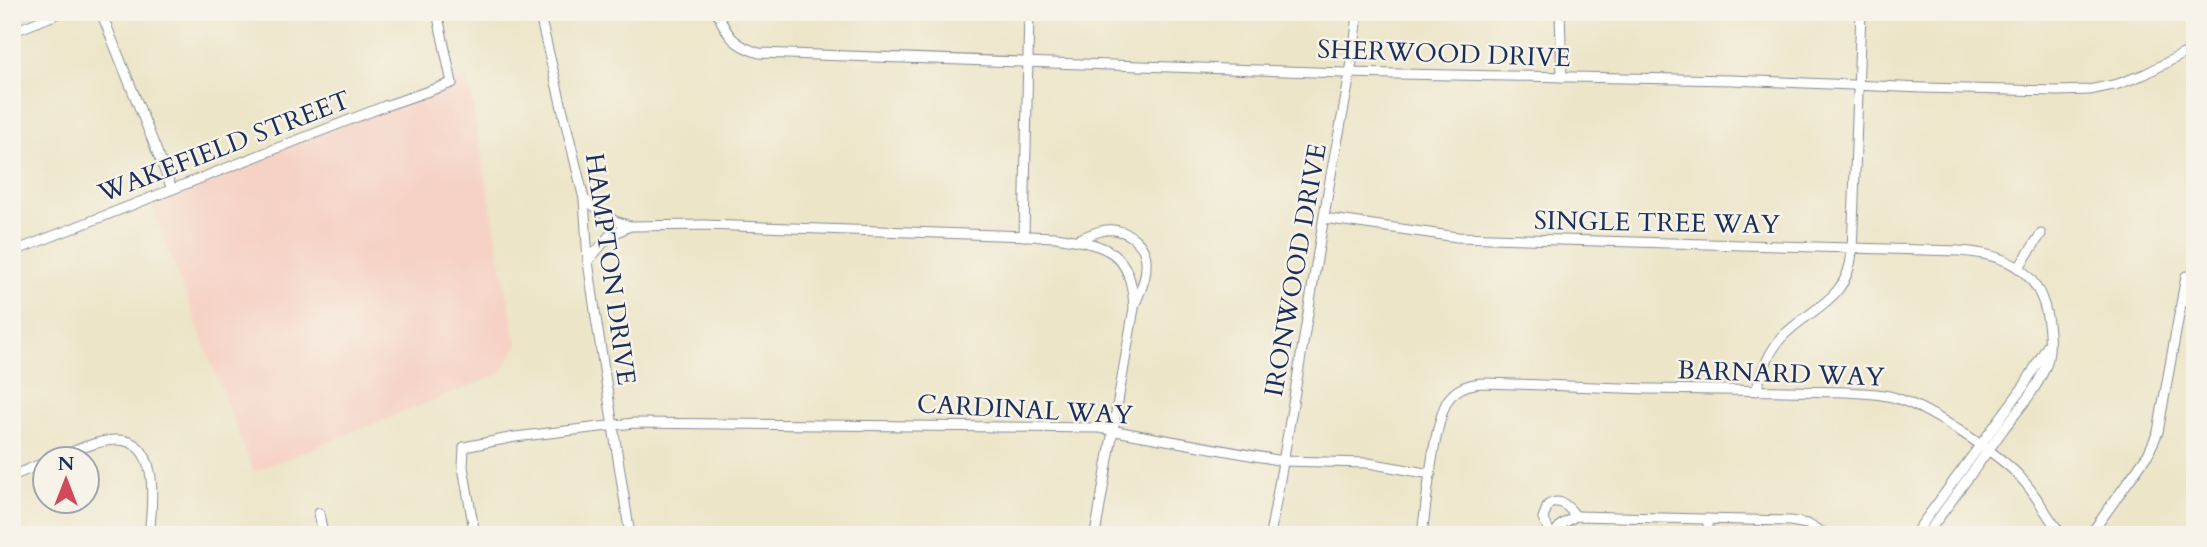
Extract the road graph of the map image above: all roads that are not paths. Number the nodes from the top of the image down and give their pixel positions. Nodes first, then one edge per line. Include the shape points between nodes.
1 (62, 12) edge
2 (101, 12) edge
3 (437, 12) edge
4 (539, 12) edge
5 (717, 12) edge
6 (1029, 12) edge
7 (1358, 12) edge
8 (1560, 12) edge
9 (1861, 12) edge
10 (12, 32) edge
11 (2183, 54) dead end
12 (1028, 61) junction
13 (1350, 73) junction
14 (1562, 77) junction
15 (1859, 86) junction
16 (172, 189) junction
17 (584, 199) junction
18 (1324, 218) junction
19 (630, 226) junction
20 (2041, 234) dead end
21 (1024, 236) junction
22 (1077, 240) junction
23 (1853, 248) junction
24 (12, 252) edge
25 (588, 261) junction
26 (2019, 267) junction
27 (2186, 276) dead end
28 (1134, 306) junction
29 (1756, 391) junction
30 (613, 425) junction
31 (1114, 430) junction
32 (92, 446) edge
33 (1984, 448) junction
34 (1283, 461) junction
35 (32, 467) edge
36 (1431, 474) junction
37 (12, 475) edge
38 (319, 513) dead end
39 (1576, 516) junction
40 (1708, 519) junction
41 (149, 535) edge
42 (323, 535) edge
43 (475, 535) edge
44 (630, 535) edge
45 (1095, 535) edge
46 (1270, 535) edge
47 (1422, 535) edge
48 (1552, 535) edge
49 (1708, 535) edge
50 (1828, 535) edge
51 (1914, 535) edge
52 (1926, 535) edge
53 (2062, 535) edge
54 (2090, 535) edge

1 - 10 street
2 - 16 street
3 - 16 street, WAKEFIELD STREET via 452,83
4 - 17 street, HAMPTON DRIVE
5 - 12 street, SHERWOOD DRIVE via 727,35 759,52
6 - 12 street
7 - 13 street, IRONWOOD DRIVE
8 - 14 street
9 - 15 street
11 - 15 street, SHERWOOD DRIVE via 2132,79 2089,90
12 - 13 street, SHERWOOD DRIVE
12 - 21 street
13 - 14 street, SHERWOOD DRIVE
13 - 18 street, IRONWOOD DRIVE
14 - 15 street, SHERWOOD DRIVE
15 - 23 street
16 - 24 street, WAKEFIELD STREET
17 - 19 street
17 - 25 street, HAMPTON DRIVE
18 - 23 street, SINGLE TREE WAY via 1457,237
18 - 34 street, IRONWOOD DRIVE
19 - 21 street
19 - 25 street via 609,236
20 - 26 street
21 - 22 street
22 - 28 street via 1110,251 1126,268
22 - 28 street via 1111,230 1139,242 1146,266
23 - 26 street, SINGLE TREE WAY via 1947,250 1990,255
23 - 29 street via 1839,290 1776,345
25 - 30 street, HAMPTON DRIVE
26 - 33 street via 2040,293 2047,314 2048,360
27 - 54 street via 2158,432 2148,454
28 - 31 street
29 - 33 street, BARNARD WAY via 1887,396 1923,410
29 - 36 street, BARNARD WAY via 1465,386 1450,397 1442,416
30 - 31 street, CARDINAL WAY via 738,422
30 - 43 street, CARDINAL WAY via 464,447
30 - 44 street, HAMPTON DRIVE
31 - 34 street, CARDINAL WAY
31 - 45 street
32 - 41 street via 123,440 145,458 152,479
33 - 51 street
33 - 52 street
33 - 53 street, BARNARD WAY via 2022,479
34 - 36 street, CARDINAL WAY via 1368,463
34 - 46 street, IRONWOOD DRIVE
35 - 37 street
36 - 47 street
38 - 42 street
39 - 40 street
39 - 48 street
39 - 48 street via 1563,503 1548,505 1543,521
40 - 49 street
40 - 50 street via 1790,521

